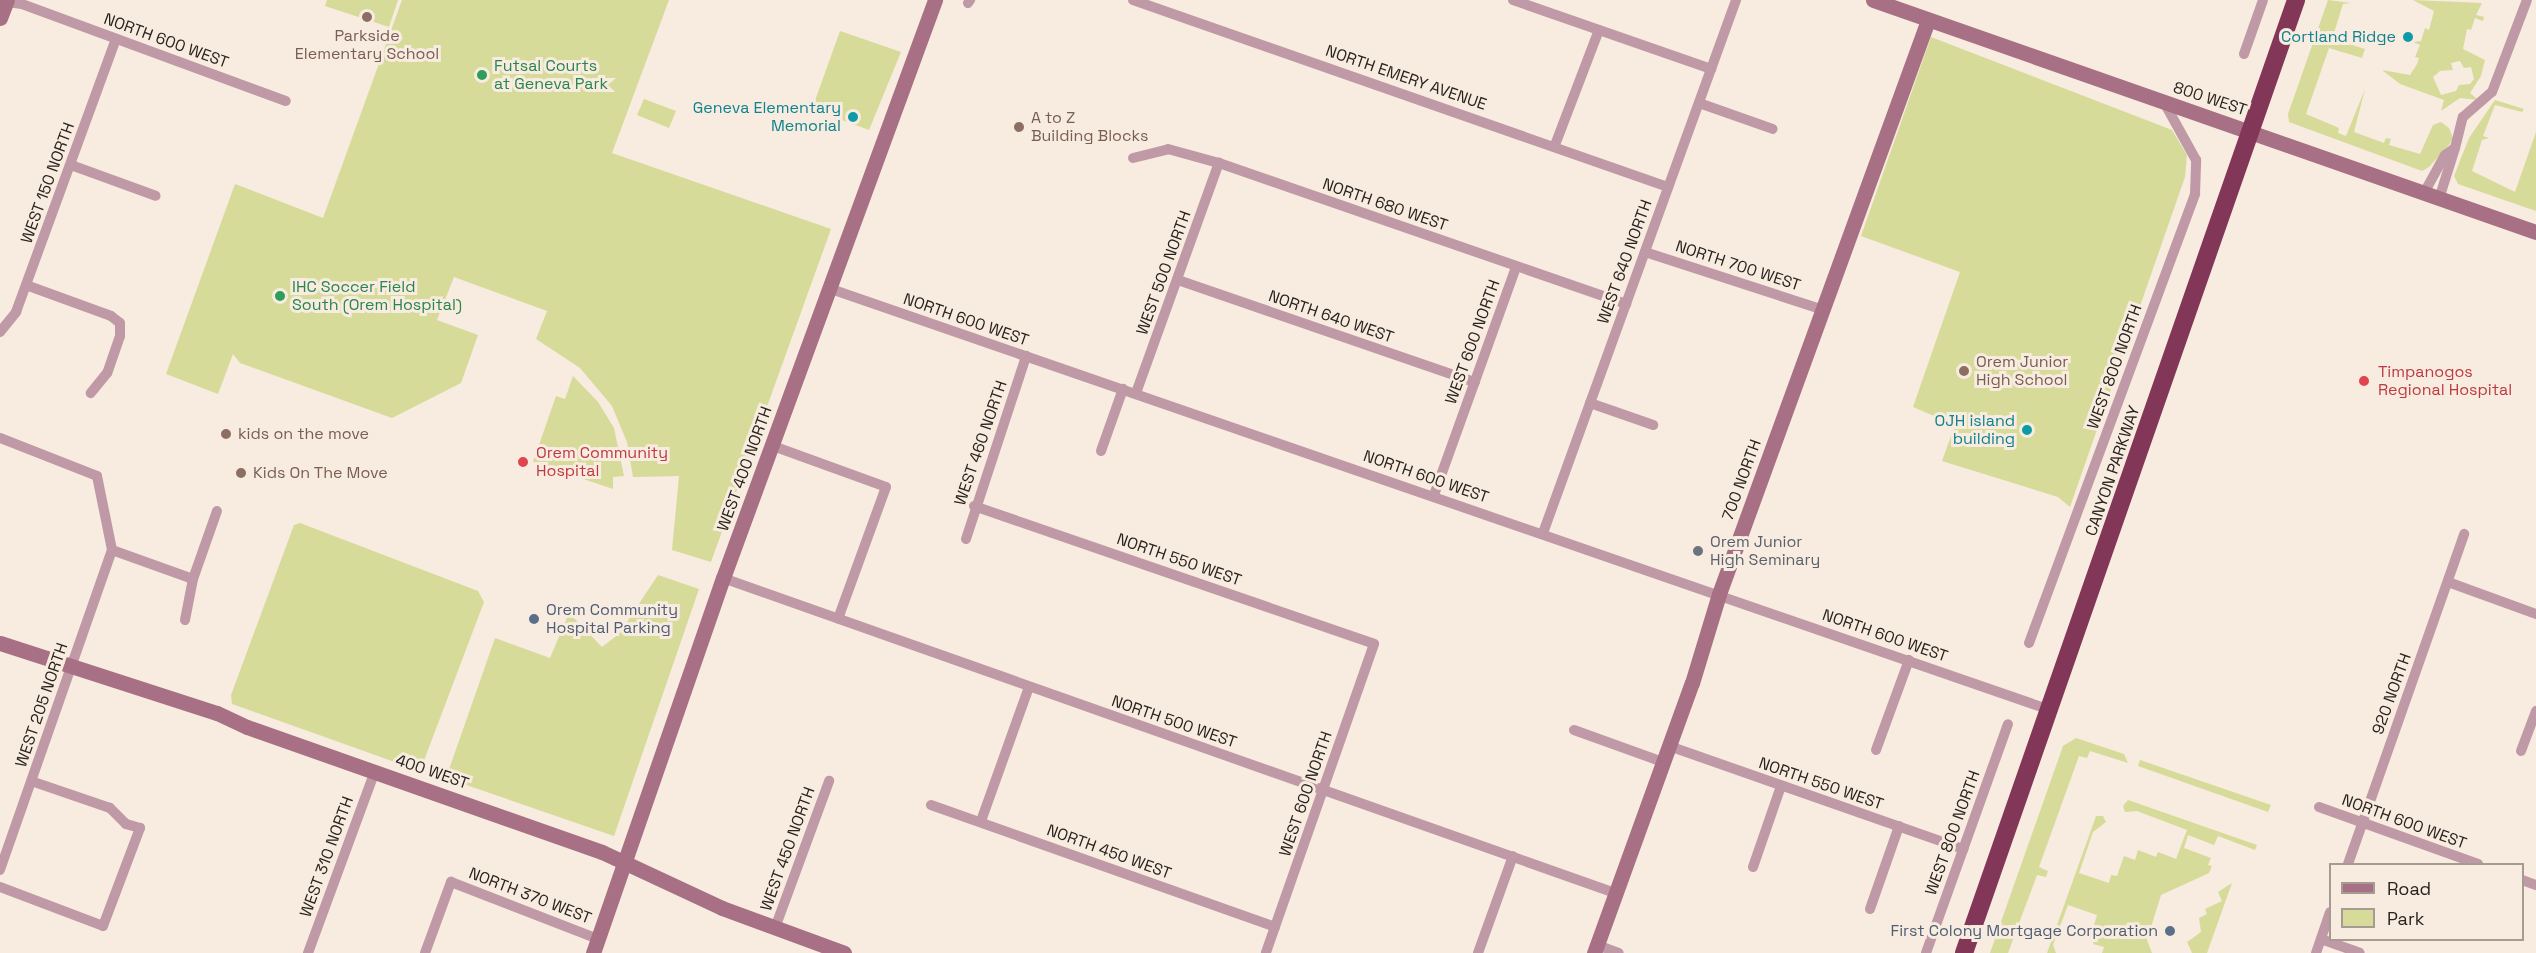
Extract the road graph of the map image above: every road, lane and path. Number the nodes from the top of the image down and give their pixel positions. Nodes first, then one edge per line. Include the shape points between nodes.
1 (935, 0) edge
2 (1134, 0) edge
3 (1513, 0) edge
4 (1736, 0) edge
5 (1873, 0) edge
6 (2263, 0) edge
7 (2296, 0) edge
8 (2527, 0) edge
9 (4, 1) edge
10 (0, 18) edge
11 (1928, 20) junction
12 (1599, 30) junction
13 (116, 39) junction
14 (2244, 54) dead end
15 (1712, 69) junction
16 (286, 101) dead end
17 (1699, 103) junction
18 (2165, 104) junction
19 (1773, 129) dead end
20 (2248, 131) junction
21 (1555, 145) junction
22 (2455, 148) junction
23 (1133, 158) dead end
24 (1219, 163) junction
25 (71, 165) junction
26 (1668, 186) junction
27 (2424, 193) junction
28 (156, 196) dead end
29 (2439, 198) junction
30 (2536, 232) edge
31 (1645, 252) junction
32 (1516, 267) junction
33 (1178, 280) junction
34 (26, 285) junction
35 (831, 289) junction
36 (1626, 304) junction
37 (1823, 310) junction
38 (0, 332) edge
39 (1026, 356) junction
40 (1475, 382) junction
41 (1123, 388) junction
42 (91, 393) dead end
43 (1136, 393) junction
44 (1590, 403) junction
45 (1653, 425) dead end
46 (0, 438) edge
47 (773, 446) junction
48 (1101, 451) dead end
49 (1434, 495) junction
50 (974, 506) junction
51 (218, 511) dead end
52 (1543, 534) junction
53 (2464, 534) dead end
54 (966, 539) dead end
55 (112, 550) junction
56 (723, 578) junction
57 (193, 579) junction
58 (2448, 582) junction
59 (1719, 594) junction
60 (2536, 614) edge
61 (838, 619) junction
62 (184, 620) dead end
63 (0, 643) edge
64 (2029, 643) dead end
65 (1374, 644) joint
66 (1909, 660) junction
67 (70, 665) junction
68 (1029, 687) junction
69 (2050, 710) junction
70 (2536, 711) edge
71 (2008, 724) dead end
72 (1574, 730) dead end
73 (1669, 746) junction
74 (1876, 750) dead end
75 (2521, 751) dead end
76 (1663, 762) junction
77 (375, 771) junction
78 (32, 781) junction
79 (829, 781) dead end
80 (1781, 786) junction
81 (1323, 789) junction
82 (931, 805) dead end
83 (2319, 807) dead end
84 (981, 821) junction
85 (2362, 823) junction
86 (1899, 826) junction
87 (1963, 849) junction
88 (1513, 856) junction
89 (2348, 863) edge
90 (2475, 863) edge
91 (622, 865) junction
92 (1753, 867) dead end
93 (0, 870) edge
94 (0, 887) edge
95 (1616, 893) junction
96 (1870, 909) dead end
97 (2329, 917) edge
98 (1275, 927) junction
99 (775, 928) junction
100 (2321, 939) junction
101 (596, 946) edge
102 (1595, 949) edge
103 (308, 953) edge
104 (425, 953) edge
105 (844, 953) edge
106 (1266, 953) edge
107 (1478, 953) edge
108 (1619, 953) edge
109 (1926, 953) edge
110 (1964, 953) edge
111 (2316, 953) edge
112 (2360, 953) edge

1 - 35 main road, WEST 400 NORTH
2 - 21 street, NORTH EMERY AVENUE
3 - 12 street
4 - 15 street, WEST 640 NORTH
5 - 11 main road, 800 WEST
6 - 14 street
7 - 20 highway, CANYON PARKWAY
8 - 22 street via 2497,82 2478,108 2463,117
9 - 10 main road
9 - 13 street, NORTH 600 WEST
11 - 18 main road, 800 WEST
11 - 37 main road, 700 NORTH
12 - 15 street
12 - 21 street
13 - 16 street, NORTH 600 WEST
13 - 25 street, WEST 150 NORTH
15 - 17 street, WEST 640 NORTH
17 - 19 street
17 - 26 street, WEST 640 NORTH
18 - 20 main road, 800 WEST
18 - 64 street, WEST 800 NORTH via 2196,160 2195,194
20 - 27 main road, 800 WEST
20 - 69 highway, CANYON PARKWAY
21 - 26 street, NORTH EMERY AVENUE
22 - 27 street via 2445,155
22 - 29 street
23 - 24 street, NORTH 680 WEST via 1167,149
24 - 32 street, NORTH 680 WEST
24 - 33 street, WEST 500 NORTH
25 - 28 street
25 - 34 street, WEST 150 NORTH
26 - 31 street, WEST 640 NORTH
27 - 29 main road, 800 WEST
29 - 30 main road, 800 WEST
31 - 36 street, WEST 640 NORTH
31 - 37 street, NORTH 700 WEST
32 - 36 street, NORTH 680 WEST
32 - 40 street, WEST 600 NORTH
33 - 40 street, NORTH 640 WEST
33 - 43 street, WEST 500 NORTH
34 - 38 street, WEST 150 NORTH via 16,312
34 - 42 street via 111,316 120,323 120,336 108,373
35 - 39 street, NORTH 600 WEST
35 - 47 main road, WEST 400 NORTH
36 - 44 street, WEST 640 NORTH
37 - 59 main road, 700 NORTH
39 - 41 street, NORTH 600 WEST
39 - 50 street, WEST 460 NORTH
40 - 49 street, WEST 600 NORTH
41 - 43 street, NORTH 600 WEST
41 - 48 street
43 - 49 street, NORTH 600 WEST
44 - 45 street
44 - 52 street, WEST 640 NORTH
46 - 55 street via 97,476
47 - 56 main road, WEST 400 NORTH
47 - 61 street via 886,487
49 - 52 street, NORTH 600 WEST
50 - 54 street, WEST 460 NORTH
50 - 65 street, NORTH 550 WEST
51 - 57 street
52 - 59 street, NORTH 600 WEST
53 - 58 street, 920 NORTH
55 - 57 street
55 - 67 street, WEST 205 NORTH
56 - 61 street, NORTH 500 WEST
56 - 91 main road, WEST 400 NORTH
57 - 62 street
58 - 60 street
58 - 85 street, 920 NORTH
59 - 66 street, NORTH 600 WEST
59 - 73 main road, 700 NORTH
61 - 68 street, NORTH 500 WEST
63 - 67 main road, 400 WEST
65 - 81 street, WEST 600 NORTH
66 - 69 street, NORTH 600 WEST
66 - 74 street
67 - 77 main road, 400 WEST
67 - 78 street, WEST 205 NORTH
68 - 81 street, NORTH 500 WEST
68 - 84 street
69 - 110 highway, CANYON PARKWAY
70 - 75 street
71 - 87 street, WEST 800 NORTH
72 - 76 street
73 - 76 main road, 700 NORTH
73 - 80 street, NORTH 550 WEST
76 - 95 main road, 700 NORTH
77 - 91 main road, 400 WEST via 602,852
77 - 103 street, WEST 310 NORTH
78 - 93 street, WEST 205 NORTH
78 - 94 street via 110,808 126,824 140,828 103,926
79 - 99 street, WEST 450 NORTH
80 - 86 street, NORTH 550 WEST
80 - 92 street
81 - 88 street, NORTH 500 WEST
81 - 98 street, WEST 600 NORTH
82 - 84 street, NORTH 450 WEST
83 - 85 street, NORTH 600 WEST
84 - 98 street, NORTH 450 WEST
85 - 89 street, 920 NORTH
85 - 90 street, NORTH 600 WEST
86 - 87 street, NORTH 550 WEST
86 - 96 street
87 - 109 street, WEST 800 NORTH
88 - 95 street, NORTH 500 WEST
88 - 107 street
91 - 99 main road, 400 WEST
91 - 101 main road, WEST 400 NORTH
95 - 102 main road, 700 NORTH
97 - 100 street
98 - 106 street, WEST 600 NORTH
99 - 105 main road, 400 WEST
100 - 111 street
100 - 112 street
101 - 104 street, NORTH 370 WEST via 451,882
102 - 108 street

